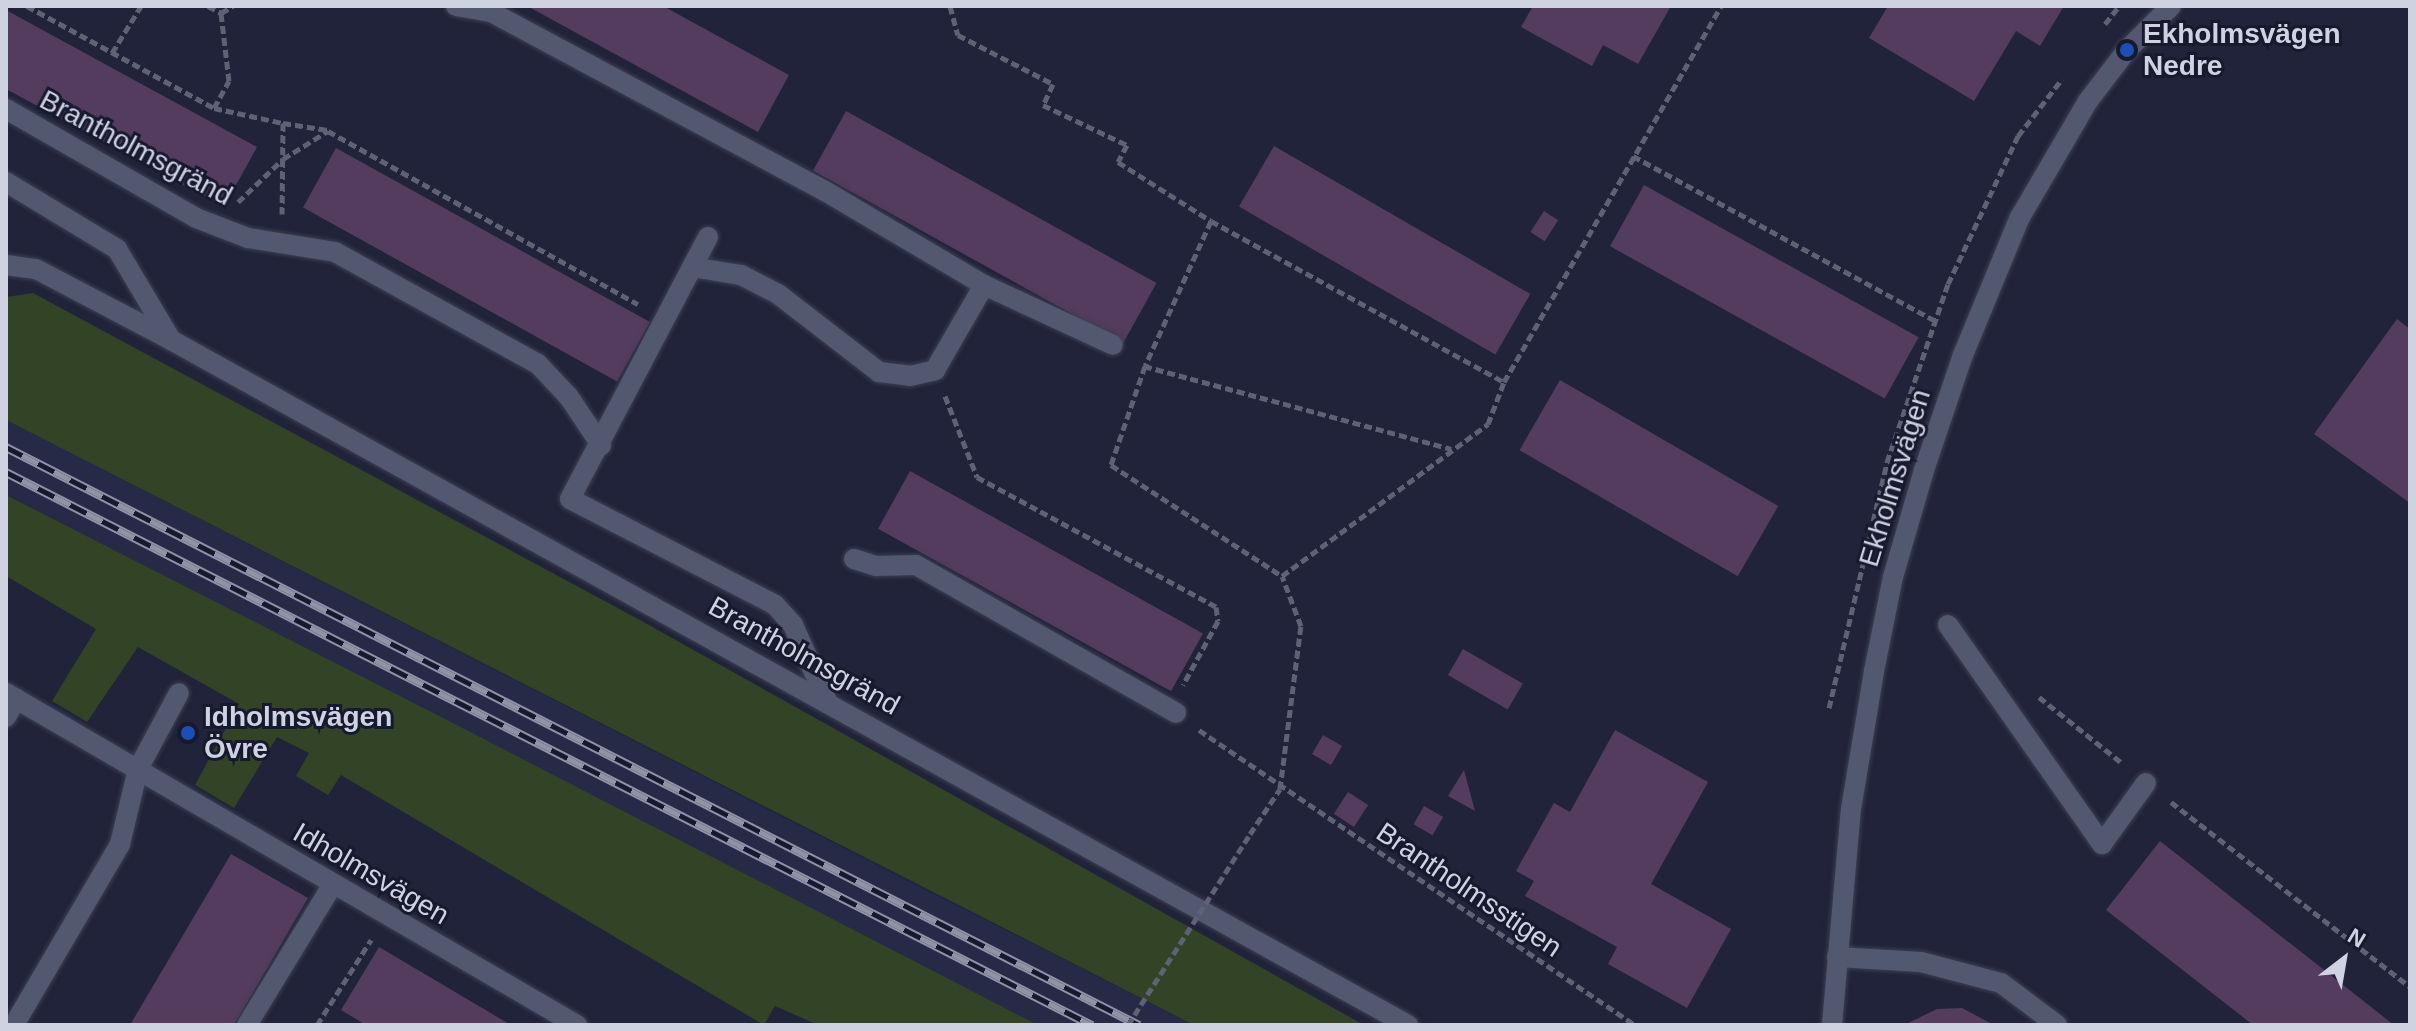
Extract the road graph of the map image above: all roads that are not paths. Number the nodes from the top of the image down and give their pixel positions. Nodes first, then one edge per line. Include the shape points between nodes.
1 (456, 6) edge
2 (2171, 6) edge
3 (6, 109) edge
4 (6, 182) edge
5 (708, 237) dead end
6 (6, 265) edge
7 (692, 267) junction
8 (984, 285) junction
9 (171, 340) junction
10 (1113, 345) road end
11 (601, 445) junction
12 (854, 559) dead end
13 (1948, 625) dead end
14 (179, 693) dead end
15 (827, 701) junction
16 (9, 703) edge
17 (1176, 713) road end
18 (138, 769) junction
19 (2146, 783) dead end
20 (333, 884) junction
21 (1837, 957) junction
22 (14, 1025) edge
23 (247, 1025) edge
24 (577, 1025) edge
25 (1408, 1025) edge
26 (1832, 1025) edge
27 (2057, 1025) edge

1 - 8 street via 491,12 825,191
2 - 21 street, Ekholmsvägen via 2127,50 2053,156 2019,219 1963,355 1893,577 1851,809
3 - 11 street, Brantholmsgränd via 215,225 335,252 538,364 569,397
4 - 9 street via 117,249
5 - 7 street
6 - 9 street, Brantholmsgränd via 36,269
7 - 8 street via 741,275 778,294 879,372 910,376 935,370
7 - 11 street
8 - 10 street
9 - 15 street, Brantholmsgränd
11 - 15 street via 570,499 775,605 793,625
12 - 17 street via 876,566 916,565
13 - 19 street via 2102,844
14 - 18 street
15 - 25 street, Brantholmsgränd
16 - 18 street, Idholmsvägen
18 - 20 street, Idholmsvägen
18 - 22 street via 120,844
20 - 23 street
20 - 24 street, Idholmsvägen
21 - 26 street, Ekholmsvägen
21 - 27 street via 1921,962 2001,983

